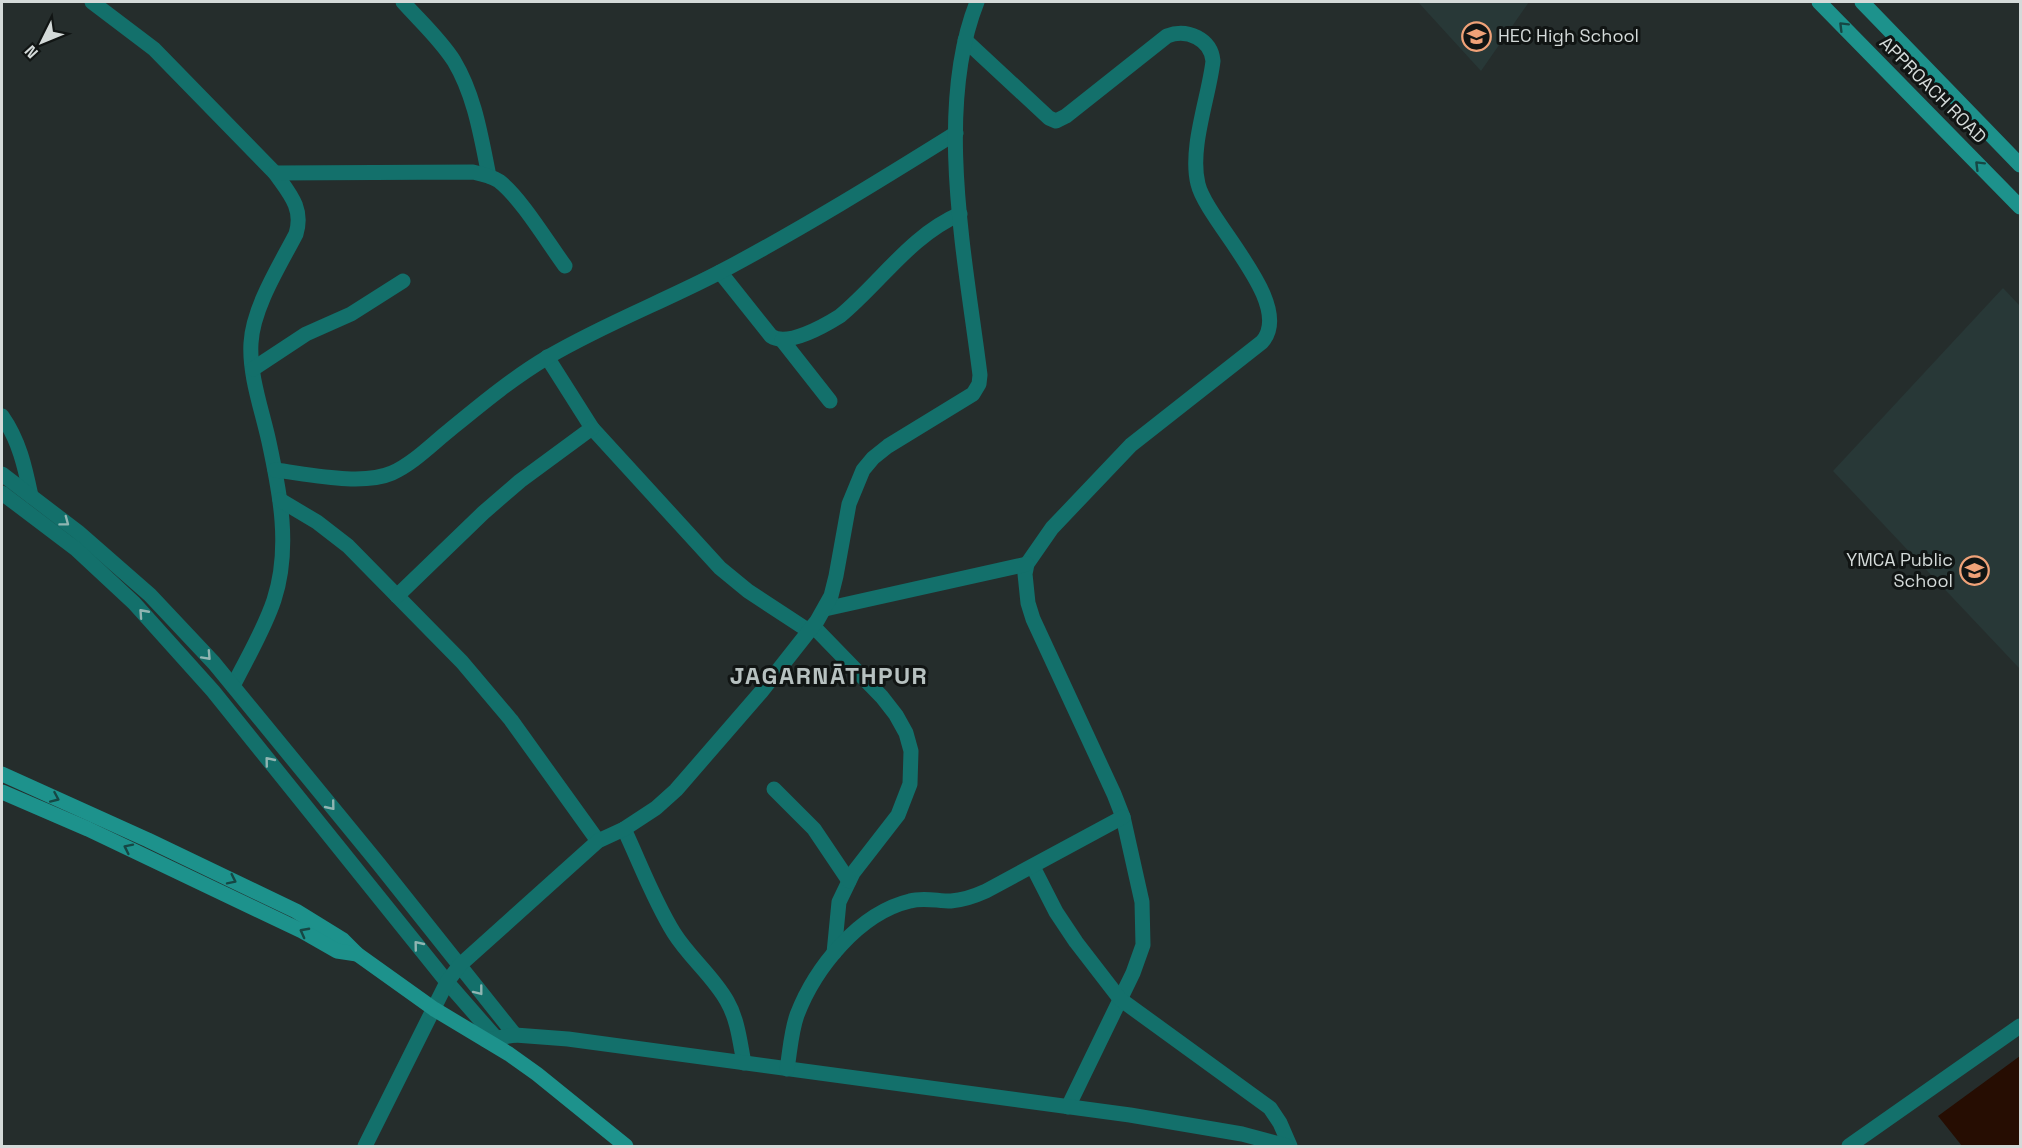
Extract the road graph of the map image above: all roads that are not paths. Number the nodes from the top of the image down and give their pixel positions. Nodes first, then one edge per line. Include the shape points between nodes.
1 (92, 2) edge
2 (403, 2) edge
3 (976, 2) edge
4 (1819, 2) edge
5 (1862, 2) edge
6 (965, 40) junction
7 (957, 132) junction
8 (2020, 165) edge
9 (274, 173) junction
10 (489, 176) junction
11 (2020, 207) edge
12 (960, 213) junction
13 (565, 266) dead end
14 (720, 272) junction
15 (403, 281) dead end
16 (782, 340) junction
17 (547, 357) junction
18 (253, 369) junction
19 (830, 401) dead end
20 (2, 416) edge
21 (592, 428) junction
22 (275, 470) junction
23 (2, 474) edge
24 (2, 493) edge
25 (31, 496) junction
26 (280, 500) junction
27 (1027, 564) junction
28 (397, 596) junction
29 (825, 609) junction
30 (811, 629) junction
31 (233, 686) junction
32 (2, 774) edge
33 (774, 789) dead end
34 (2, 792) edge
35 (1122, 817) junction
36 (624, 829) junction
37 (598, 841) junction
38 (1033, 867) junction
39 (387, 875) junction
40 (849, 881) junction
41 (371, 888) junction
42 (834, 953) junction
43 (357, 954) junction
44 (460, 965) junction
45 (447, 982) junction
46 (1120, 999) junction
47 (434, 1009) junction
48 (2020, 1026) edge
49 (514, 1035) junction
50 (491, 1039) junction
51 (744, 1063) junction
52 (787, 1069) junction
53 (1068, 1107) junction
54 (365, 1146) edge
55 (626, 1146) edge
56 (1288, 1146) edge
57 (1849, 1146) edge

1 - 9 street via 154,49
2 - 10 street via 455,63 478,118
3 - 6 street
11 -> 4 main road, APPROACH ROAD
5 - 8 main road, APPROACH ROAD
6 - 7 street via 956,103
6 - 27 street via 1056,121 1167,36 1187,33 1204,42 1213,61 1196,155 1198,183 1211,211 1256,277 1269,316 1269,332 1262,342 1131,446 1052,528
7 - 12 street
7 - 14 street via 834,210
9 - 10 street via 473,172
9 - 18 street via 295,204 299,223 255,322 251,341
10 - 13 street via 519,202
12 - 16 street via 927,232 840,316
12 - 29 street via 979,384 965,400 903,436 863,470 849,504 836,576
14 - 16 street via 771,336
14 - 17 street
15 - 18 street via 351,314 306,334
16 - 19 street
17 - 21 street
17 - 22 street via 509,381 421,454 391,473 360,479
18 - 22 street
20 - 25 street via 17,442
21 - 28 street via 483,513
21 - 30 street via 720,567 748,591
22 - 26 street
23 - 25 street
41 -> 24 street via 213,691 134,603 76,549
25 -> 31 street via 150,595
26 - 28 street via 333,533
26 - 31 street via 282,555 274,600
27 - 29 street
27 - 35 street via 1026,588 1033,619
28 - 37 street via 489,692
29 - 30 street
30 - 36 street via 676,790
30 - 40 street via 889,706 906,733 911,752 910,784 898,815
31 -> 39 street
32 -> 43 main road via 296,911 343,940
33 - 40 street via 814,829
43 -> 34 main road via 337,951 99,834
35 - 38 street
35 - 46 street via 1142,902 1144,928 1139,959
36 - 37 street
36 - 51 street via 674,932 729,1003
37 - 44 street
38 - 42 street via 962,900 920,899 898,904 861,926
38 - 46 street via 1056,912
39 - 41 street
39 - 44 street
40 - 42 street via 839,902
45 -> 41 street
42 - 52 street via 797,1016
43 - 47 main road
44 - 45 street
44 -> 49 street
45 - 47 street
45 - 50 street
46 - 53 street
46 - 56 street via 1270,1108
47 - 50 main road
47 - 54 street
48 - 57 street
49 - 50 street
49 - 51 street
50 - 55 main road
51 - 52 street
52 - 53 street
53 - 56 street via 1242,1134

